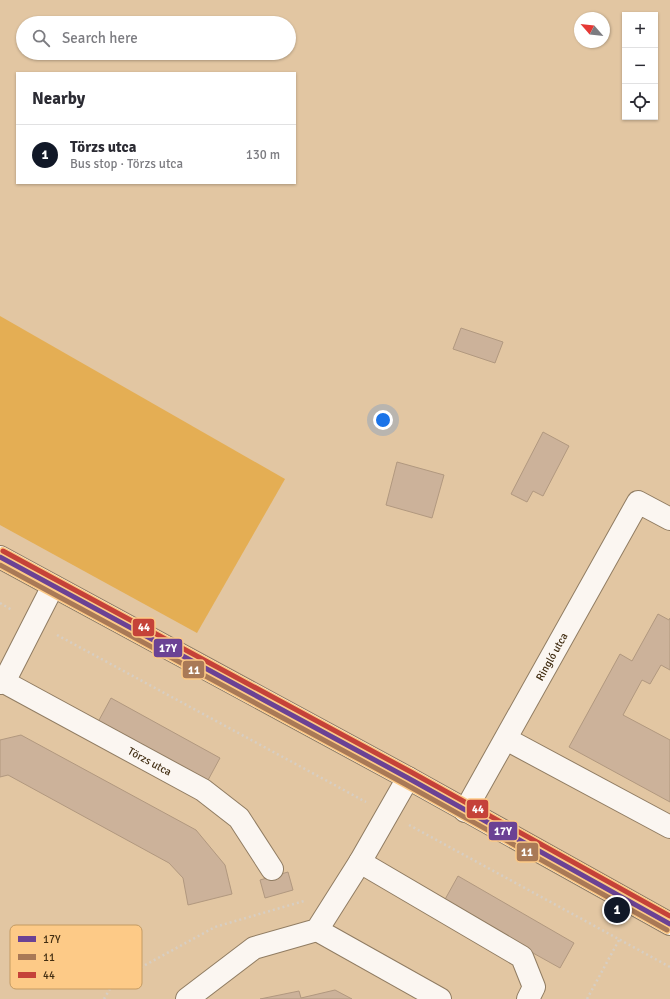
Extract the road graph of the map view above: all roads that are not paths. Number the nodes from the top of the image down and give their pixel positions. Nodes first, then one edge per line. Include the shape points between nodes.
1 (670, 519) edge
2 (0, 557) edge
3 (53, 586) junction
4 (2, 682) edge
5 (506, 739) junction
6 (408, 778) junction
7 (466, 811) junction
8 (670, 827) edge
9 (360, 862) junction
10 (272, 869) dead end
11 (670, 924) edge
12 (317, 930) junction
13 (187, 999) edge
14 (440, 999) edge
15 (528, 999) edge

1 - 5 street, Ringló utca via 638,502
2 - 3 street
3 - 4 street, Törzs utca
3 - 6 street
4 - 10 street, Törzs utca via 203,790 240,818
5 - 7 street, Ringló utca
5 - 8 street
6 - 7 street
6 - 9 street
7 - 11 street
9 - 12 street
9 - 15 street via 522,957 534,987
12 - 13 street via 254,948
12 - 14 street

